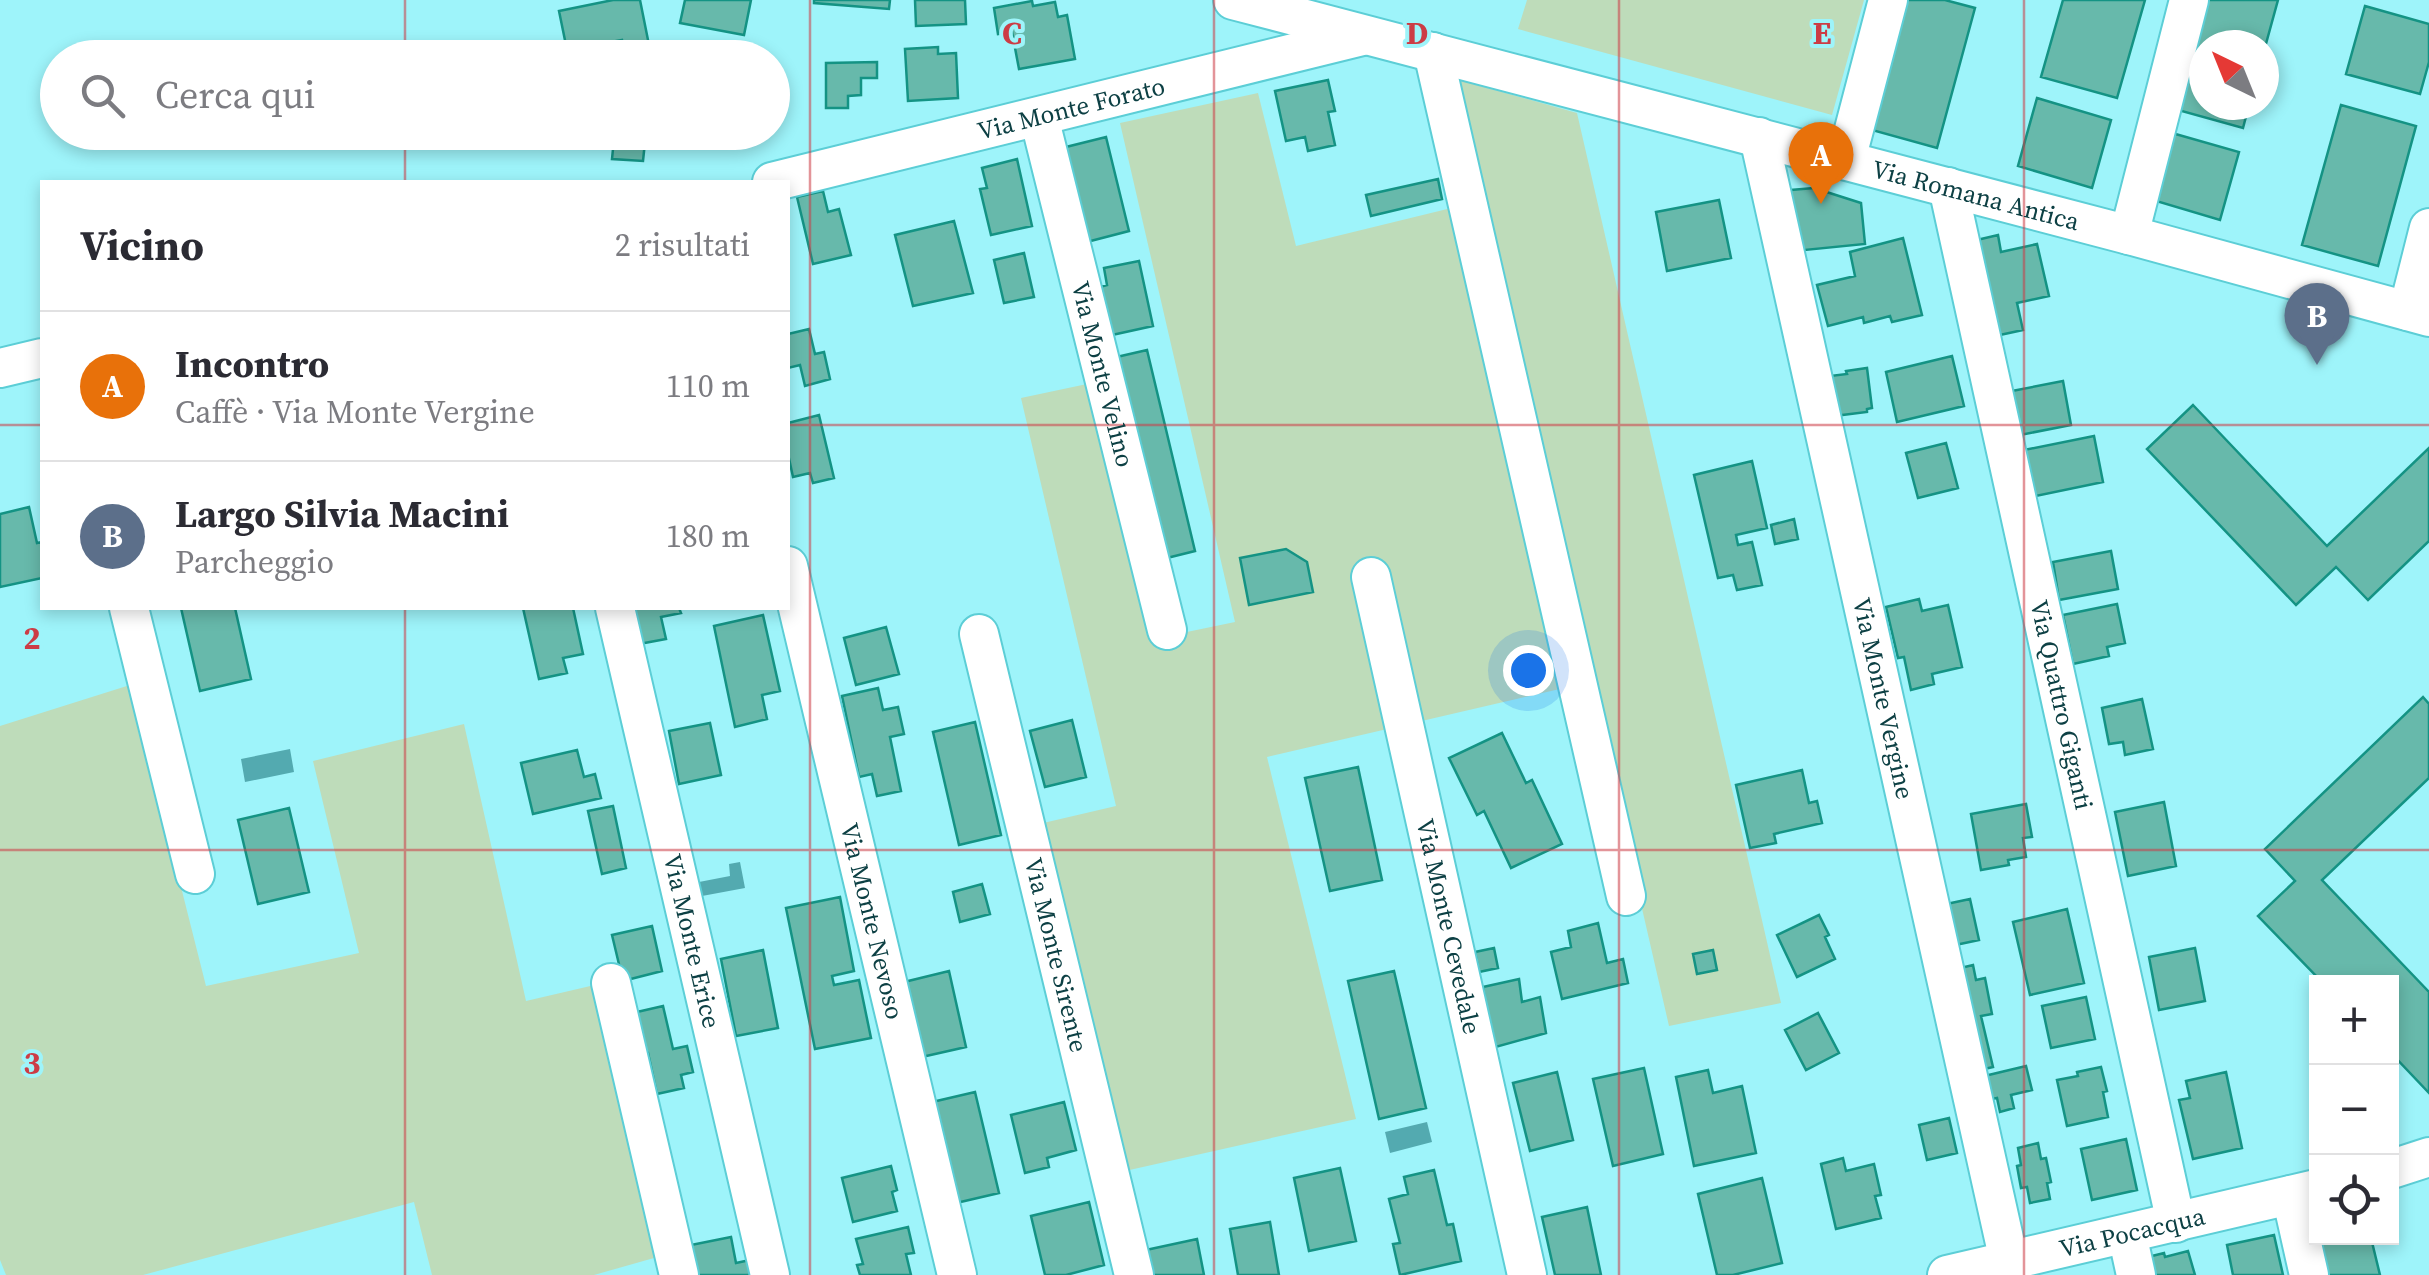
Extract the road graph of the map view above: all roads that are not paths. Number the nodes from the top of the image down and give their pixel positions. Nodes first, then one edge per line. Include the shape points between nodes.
1 (1233, 0) edge
2 (1888, 0) edge
3 (2189, 0) edge
4 (1368, 34) junction
5 (1433, 52) junction
6 (1039, 118) junction
7 (1759, 137) junction
8 (1846, 160) junction
9 (780, 180) edge
10 (1948, 187) junction
11 (2429, 228) edge
12 (2129, 234) junction
13 (2418, 314) edge
14 (40, 358) edge
15 (0, 368) edge
16 (790, 574) edge
17 (1370, 577) dead end
18 (129, 610) edge
19 (615, 610) edge
20 (1167, 630) dead end
21 (979, 634) dead end
22 (195, 874) dead end
23 (1626, 896) dead end
24 (611, 983) dead end
25 (2429, 1157) edge
26 (2399, 1167) edge
27 (2304, 1192) edge
28 (2176, 1223) junction
29 (2127, 1234) junction
30 (2009, 1261) junction
31 (679, 1275) edge
32 (770, 1275) edge
33 (957, 1275) edge
34 (1134, 1275) edge
35 (1527, 1275) edge
36 (1947, 1275) edge
37 (2136, 1275) edge
38 (2309, 1275) edge

1 - 4 street, Via Romana Antica
2 - 8 street
3 - 12 street
4 - 5 street, Via Romana Antica
4 - 6 street, Via Monte Forato
5 - 7 street, Via Romana Antica
5 - 23 street
6 - 9 street, Via Monte Forato
6 - 20 street, Via Monte Velino
7 - 8 street, Via Romana Antica
7 - 30 street, Via Monte Vergine
8 - 10 street, Via Romana Antica
10 - 12 street, Via Romana Antica
10 - 28 street, Via Quattro Giganti
11 - 13 street
12 - 13 street, Via Romana Antica
14 - 15 street
16 - 33 street, Via Monte Nevoso
17 - 35 street, Via Monte Cevedale
18 - 22 street
19 - 32 street, Via Monte Erice
21 - 34 street, Via Monte Sirente
24 - 31 street
25 - 26 street
27 - 28 street, Via Pocacqua
27 - 38 street
28 - 29 street, Via Pocacqua
29 - 30 street, Via Pocacqua
29 - 37 street
30 - 36 street, Via Pocacqua

